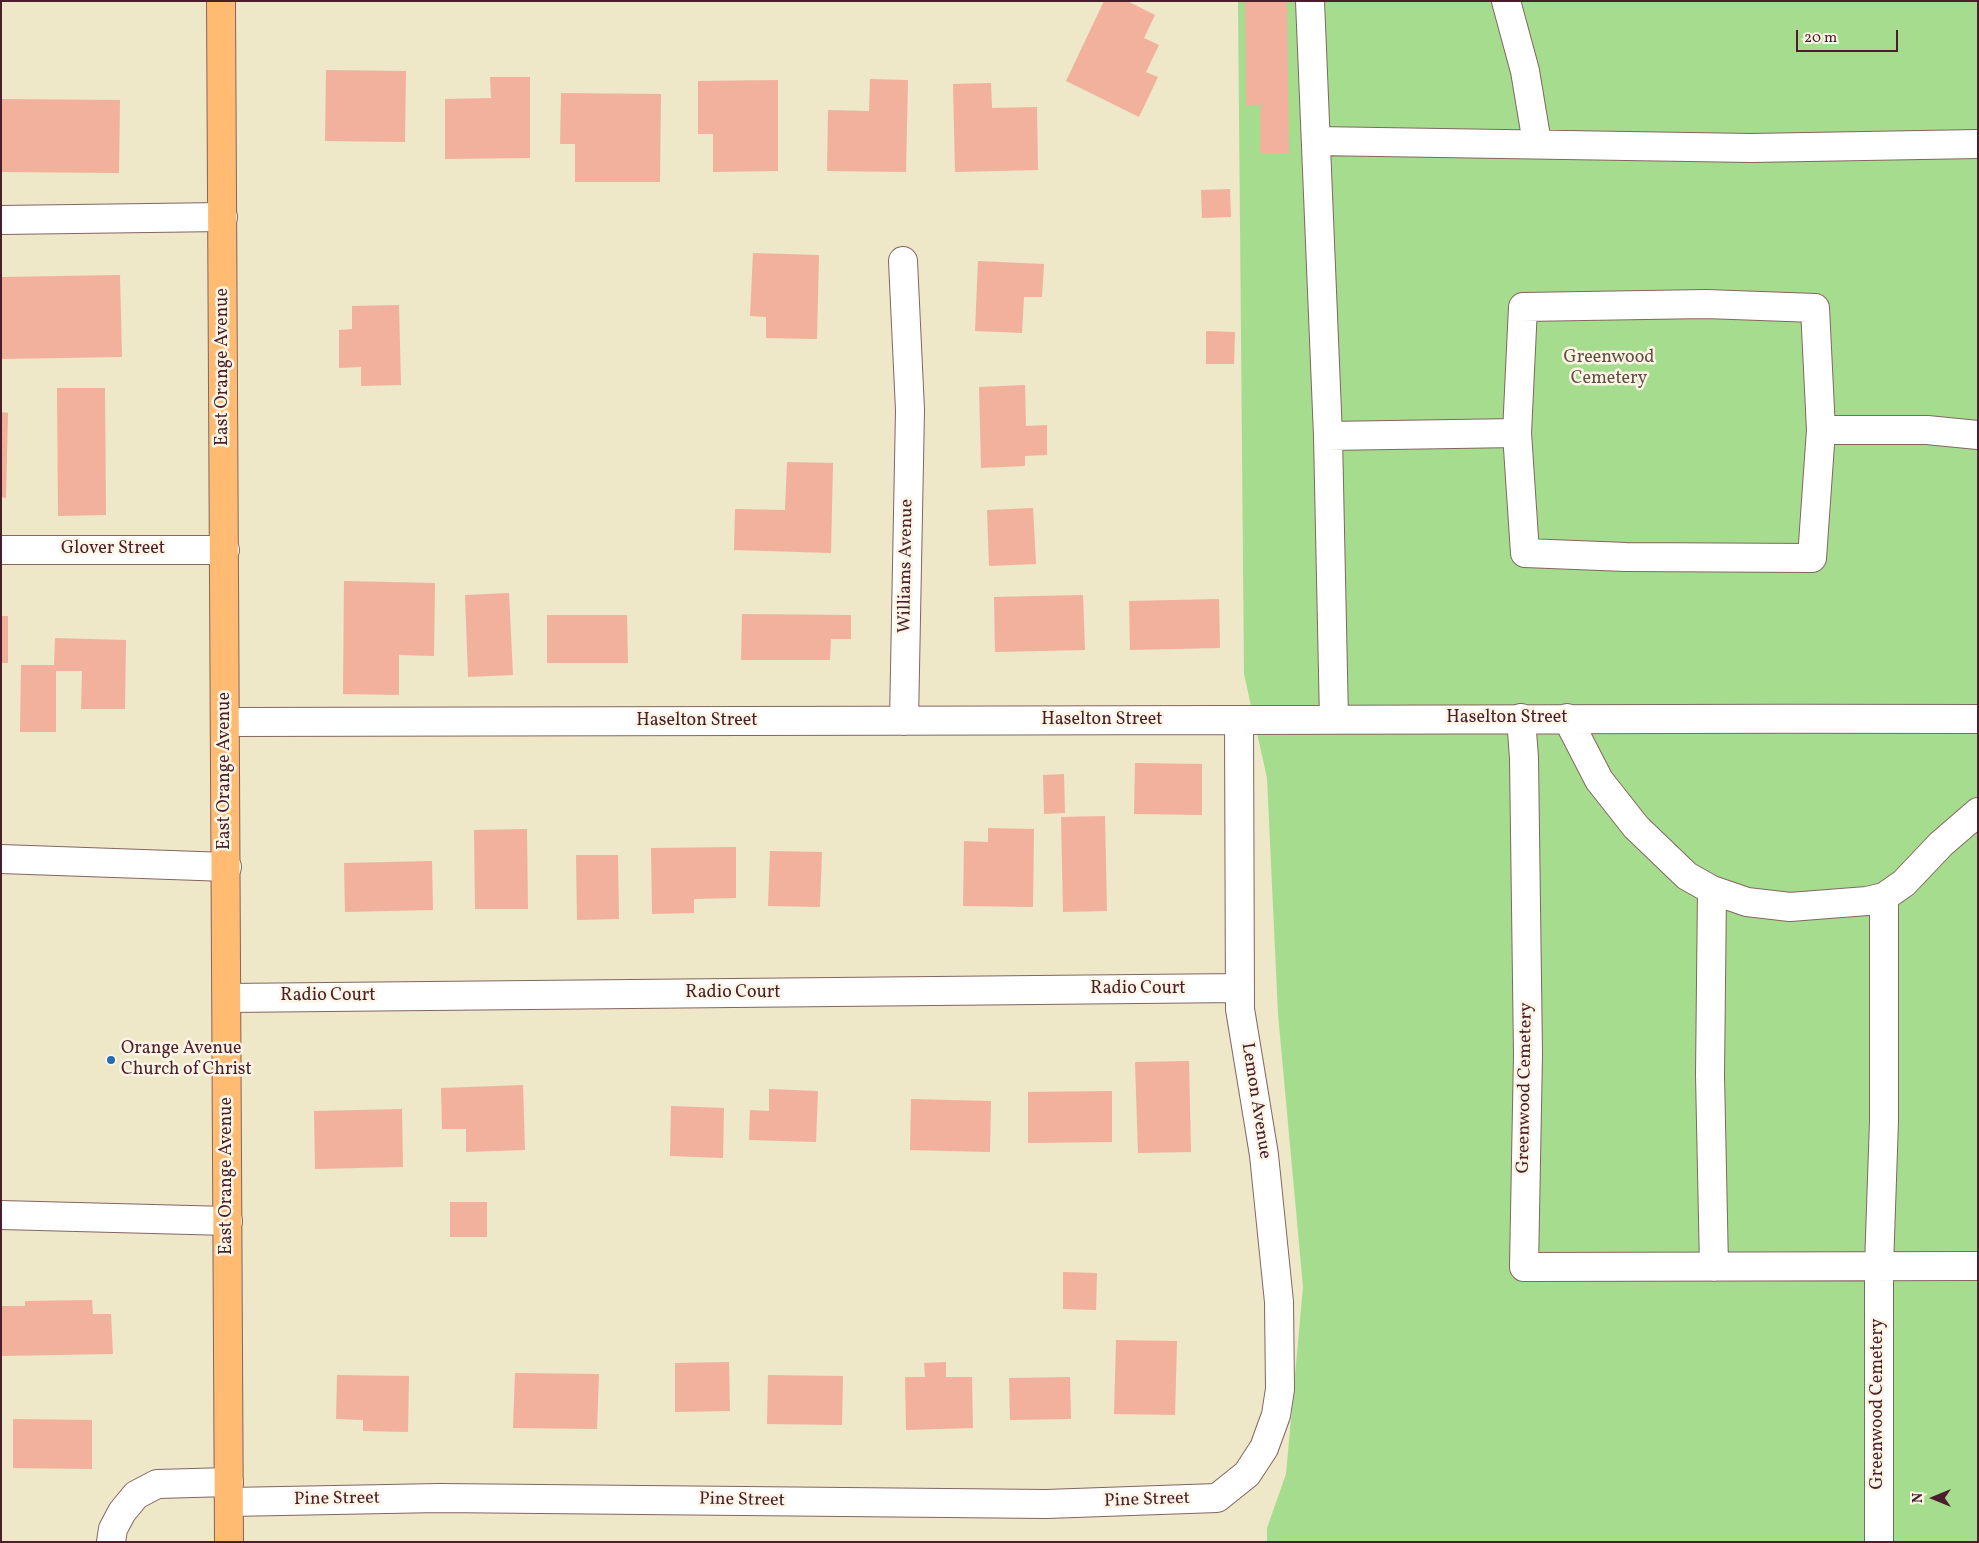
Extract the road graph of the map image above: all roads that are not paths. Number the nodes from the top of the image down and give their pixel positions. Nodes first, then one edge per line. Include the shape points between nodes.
1 (221, 1) edge
2 (1310, 1) edge
3 (1506, 1) edge
4 (1316, 141) junction
5 (1537, 143) junction
6 (1978, 144) edge
7 (223, 217) junction
8 (1, 220) edge
9 (903, 261) dead end
10 (1821, 430) junction
11 (1517, 433) junction
12 (1978, 434) edge
13 (1328, 436) junction
14 (1, 550) edge
15 (225, 550) junction
16 (1521, 718) junction
17 (1567, 718) junction
18 (1978, 719) edge
19 (1239, 720) junction
20 (1334, 720) junction
21 (904, 721) junction
22 (226, 722) junction
23 (1978, 812) edge
24 (1, 859) edge
25 (227, 867) junction
26 (1712, 890) junction
27 (1884, 897) junction
28 (1239, 988) junction
29 (227, 998) junction
30 (1, 1215) edge
31 (228, 1221) junction
32 (1879, 1266) junction
33 (1978, 1266) edge
34 (1714, 1267) junction
35 (1247, 1474) joint
36 (229, 1492) junction
37 (111, 1542) edge
38 (229, 1542) edge
39 (1879, 1542) edge

1 - 7 main road, East Orange Avenue
2 - 4 street
3 - 5 street via 1525,71
4 - 5 street
4 - 13 street
5 - 6 street via 1751,148
7 - 8 street
7 - 15 main road, East Orange Avenue
9 - 21 street, Williams Avenue via 910,410
10 - 11 street via 1812,558 1626,558 1525,553
10 - 11 street via 1816,308 1706,304 1523,307
10 - 12 street via 1927,430
11 - 13 street
13 - 20 street
14 - 15 street, Glover Street
15 - 22 main road, East Orange Avenue
16 - 17 street, Haselton Street
16 - 20 street, Haselton Street
16 - 34 street, Greenwood Cemetery via 1528,1054 1524,1267
17 - 18 street, Haselton Street
17 - 26 street via 1599,780 1636,827 1687,876
19 - 20 street, Haselton Street
19 - 21 street, Haselton Street
19 - 28 street, Lemon Avenue
21 - 22 street, Haselton Street
22 - 25 main road, East Orange Avenue
23 - 27 street via 1941,844 1904,883
24 - 25 street
25 - 29 main road, East Orange Avenue
26 - 27 street via 1747,902 1790,907
26 - 34 street via 1710,1075
27 - 32 street, Greenwood Cemetery via 1884,1121
28 - 29 street, Radio Court
28 - 35 street, Lemon Avenue via 1264,1155 1279,1302 1280,1389 1276,1415 1264,1448
29 - 31 main road, East Orange Avenue
30 - 31 street
31 - 36 main road, East Orange Avenue
32 - 33 street, Greenwood Cemetery
32 - 34 street, Greenwood Cemetery
32 - 39 street, Greenwood Cemetery
35 - 36 street, Pine Street via 1217,1498 1046,1504 440,1498
36 - 37 street, Pine Street via 158,1484 136,1495 122,1512
36 - 38 main road, East Orange Avenue

